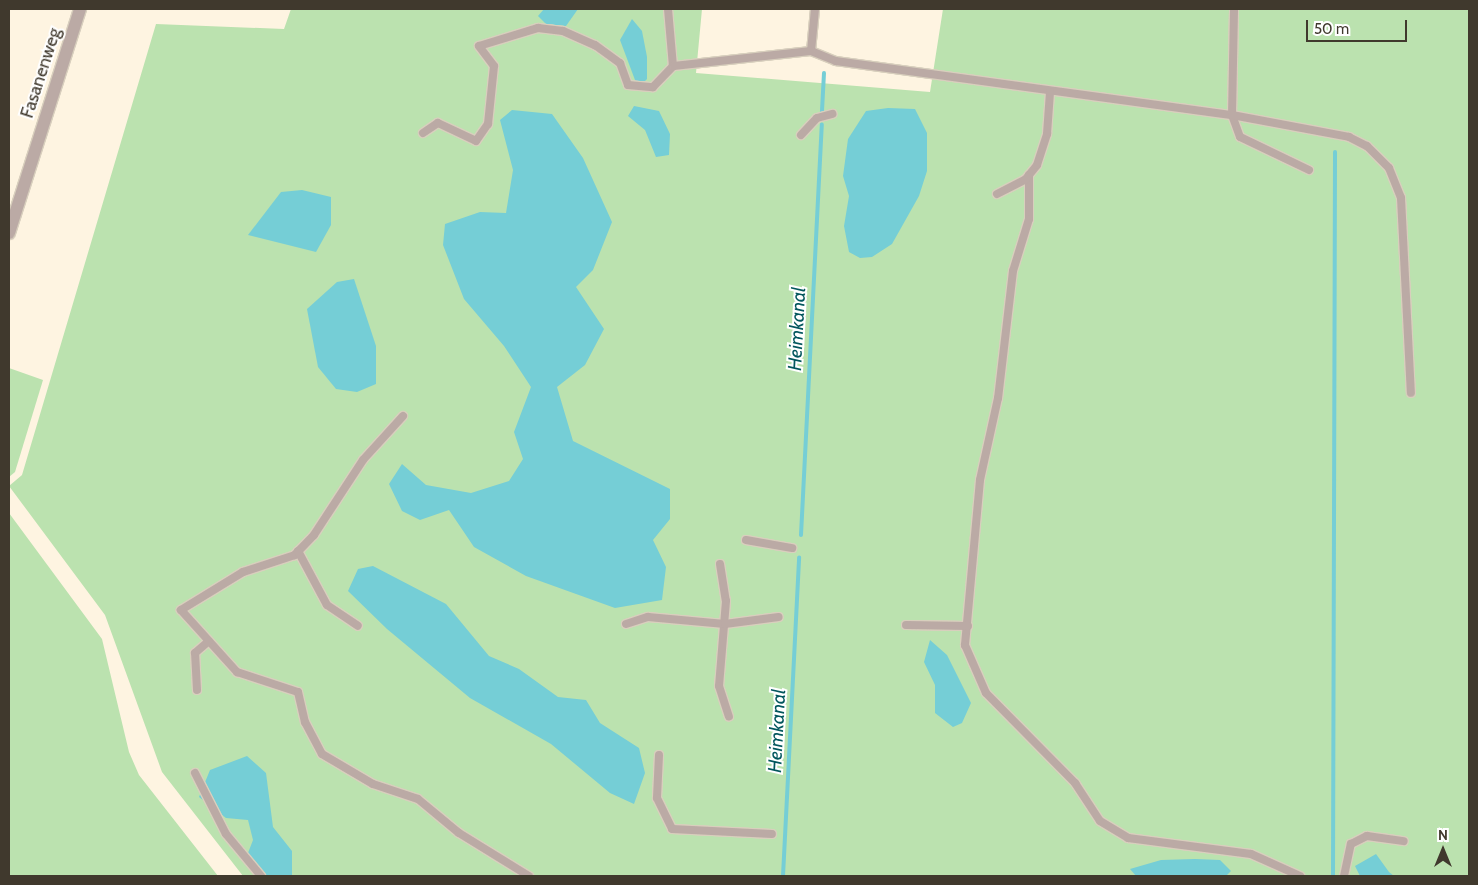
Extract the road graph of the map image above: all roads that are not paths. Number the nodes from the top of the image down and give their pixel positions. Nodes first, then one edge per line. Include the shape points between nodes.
1 (80, 9) edge
2 (668, 9) edge
3 (815, 9) edge
4 (1234, 9) edge
5 (811, 51) junction
6 (673, 66) junction
7 (1050, 92) junction
8 (832, 114) dead end
9 (1232, 115) junction
10 (423, 133) dead end
11 (802, 136) dead end
12 (1309, 170) dead end
13 (1029, 175) junction
14 (997, 194) dead end
15 (9, 233) edge
16 (1411, 393) dead end
17 (403, 416) dead end
18 (746, 540) dead end
19 (792, 548) dead end
20 (298, 551) junction
21 (720, 564) dead end
22 (779, 617) dead end
23 (626, 624) dead end
24 (724, 624) junction
25 (906, 625) dead end
26 (358, 626) dead end
27 (968, 626) junction
28 (209, 641) junction
29 (197, 690) dead end
30 (729, 716) dead end
31 (659, 755) dead end
32 (195, 772) dead end
33 (772, 834) dead end
34 (1404, 841) dead end
35 (261, 876) edge
36 (529, 876) edge
37 (1300, 876) edge
38 (1344, 876) edge

1 - 15 street, Fasanenweg
2 - 6 lane
3 - 5 lane
4 - 9 lane
5 - 6 lane
5 - 7 lane via 836,61
6 - 10 lane via 652,87 628,85 620,63 595,45 563,31 532,29 479,46 494,66 488,124 476,141 438,123
7 - 9 lane
7 - 13 lane via 1047,134
8 - 11 lane via 817,118
9 - 12 lane via 1240,137
9 - 16 lane via 1349,137 1367,146 1389,168 1401,198
13 - 14 lane
13 - 27 lane via 1029,219 1013,271 998,398 980,480
17 - 20 lane via 363,460
18 - 19 lane
20 - 26 lane via 327,605
20 - 28 lane via 272,566 243,572 181,610
21 - 24 lane via 726,600
22 - 24 lane
23 - 24 lane via 648,617
24 - 30 lane via 719,686
25 - 27 lane
27 - 37 lane via 965,645 986,693 1074,783 1100,821 1128,838 1251,854
28 - 29 lane via 195,653
28 - 36 lane via 237,672 298,692 305,722 322,754 374,784 418,799 459,832
31 - 33 lane via 657,798 672,829
32 - 35 lane via 226,834
34 - 38 lane via 1367,836 1351,844

